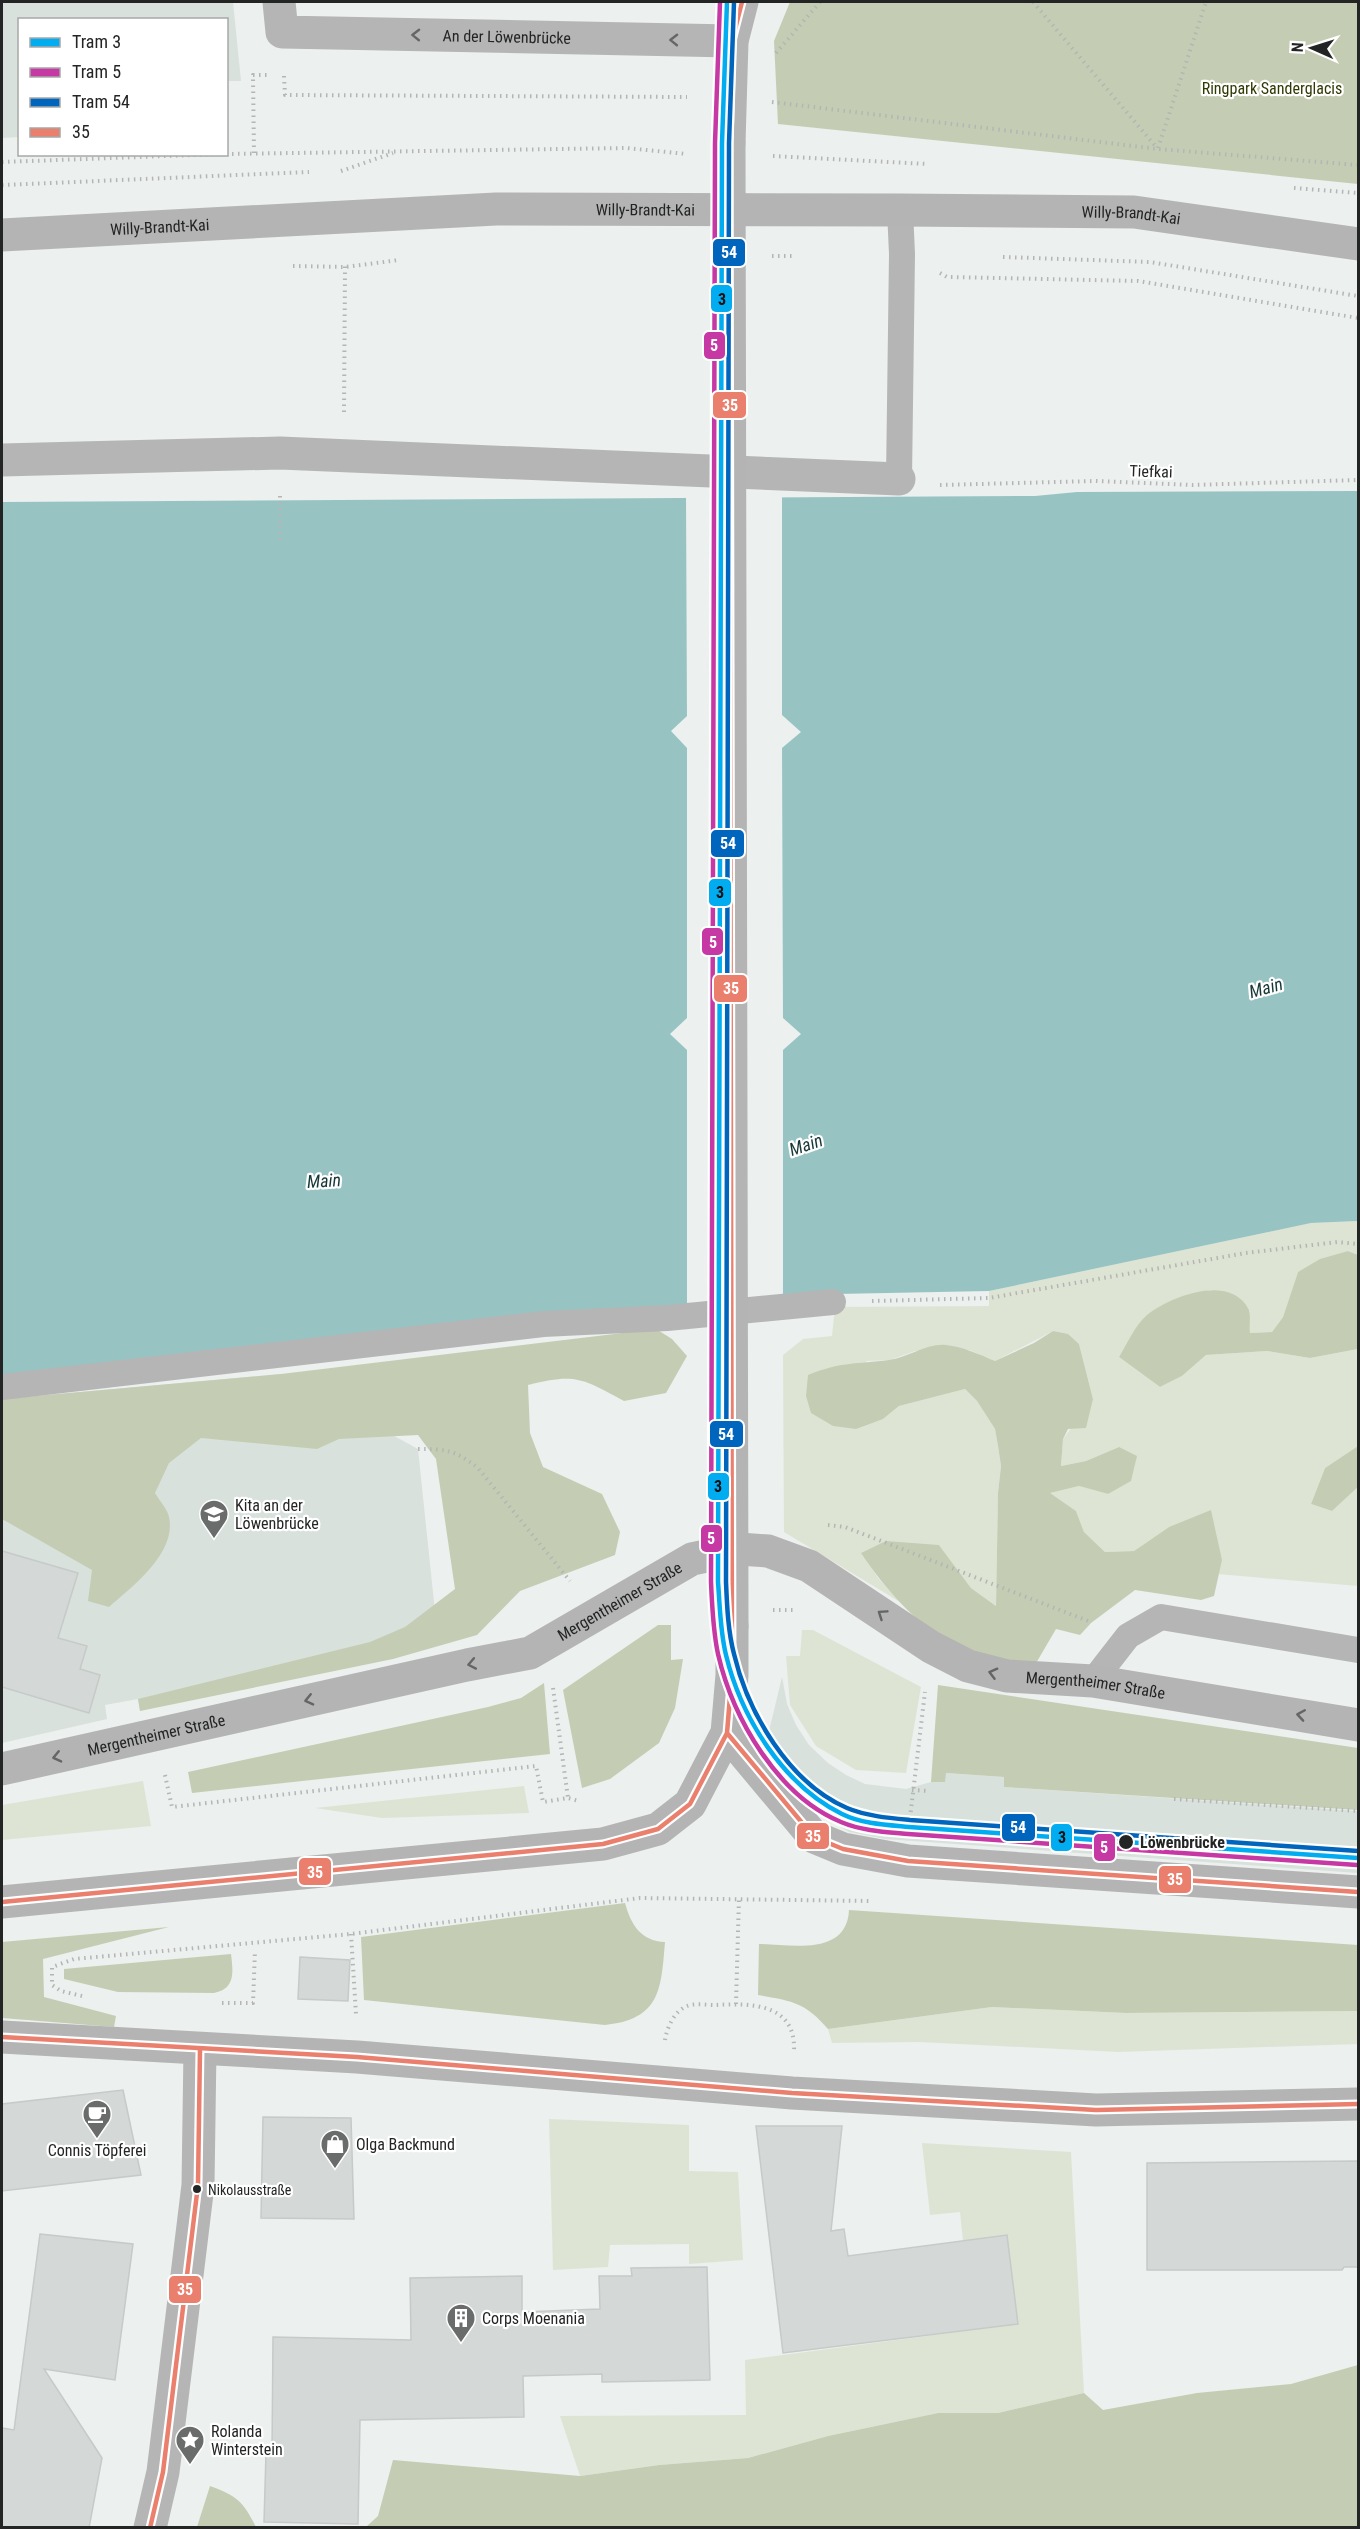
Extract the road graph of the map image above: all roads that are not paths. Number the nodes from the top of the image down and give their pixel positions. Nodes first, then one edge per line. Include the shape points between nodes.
1 (727, 2) edge
2 (742, 2) edge
3 (281, 17) edge
4 (732, 41) junction
5 (900, 210) junction
6 (2, 235) edge
7 (1359, 244) edge
8 (2, 460) edge
9 (899, 479) joint
10 (833, 1302) road end
11 (2, 1387) edge
12 (1359, 1650) edge
13 (1093, 1681) junction
14 (1359, 1725) edge
15 (727, 1733) junction
16 (2, 1769) edge
17 (1359, 1892) edge
18 (2, 1902) edge
19 (2, 2037) edge
20 (200, 2049) junction
21 (1359, 2104) edge
22 (150, 2528) edge

1 - 4 main road
2 - 4 main road
4 -> 3 street, An der Löwenbrücke
4 - 15 main road, bridge via 732,1626
5 - 6 main road, Willy-Brandt-Kai via 496,209
5 - 7 main road, Willy-Brandt-Kai via 1134,213
5 - 9 lane
8 - 9 street via 342,454
10 - 11 lane via 667,1318 543,1324
12 - 13 lane via 1161,1617 1128,1636
14 -> 13 main road, Mergentheimer Straße
13 -> 16 main road, Mergentheimer Straße via 1007,1676 968,1666 930,1647 809,1566 768,1551 740,1549 692,1559 530,1653
15 - 17 main road via 814,1837 843,1849 918,1862
15 - 18 main road via 690,1804 657,1829 603,1844
19 - 20 main road
20 - 21 main road via 357,2057 792,2093 1096,2110
20 - 22 street via 198,2185 163,2472

